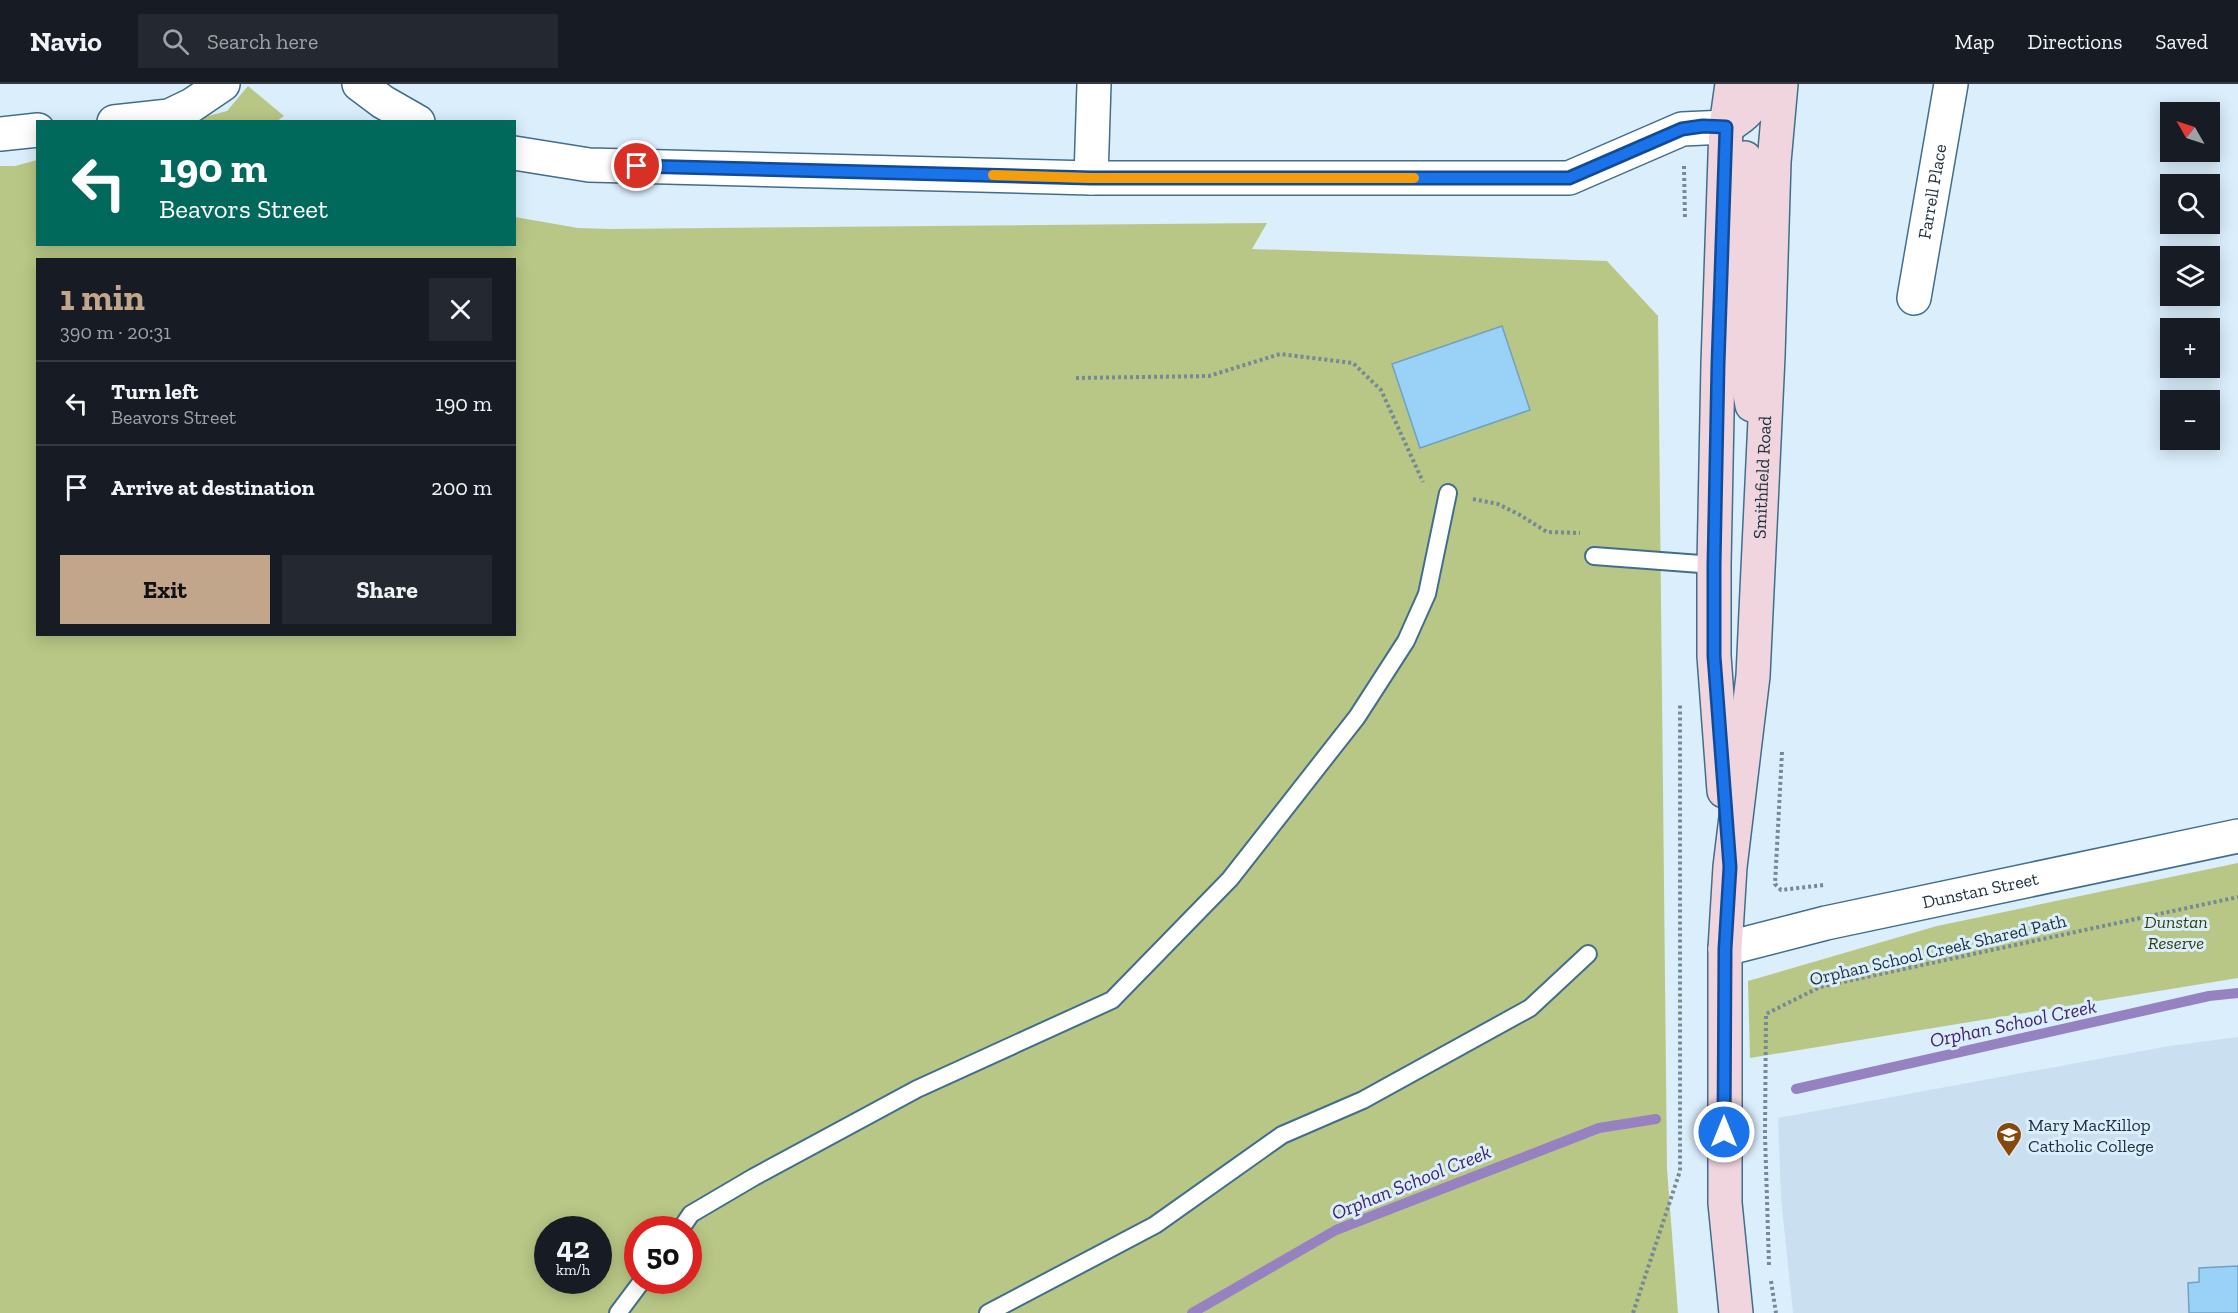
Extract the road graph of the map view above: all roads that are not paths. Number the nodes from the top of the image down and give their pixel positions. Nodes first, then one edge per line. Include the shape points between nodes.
1 (223, 84) edge
2 (359, 84) edge
3 (1094, 84) edge
4 (1732, 84) edge
5 (1758, 84) edge
6 (1781, 84) edge
7 (1951, 84) edge
8 (132, 120) edge
9 (414, 120) edge
10 (1726, 127) junction
11 (36, 130) edge
12 (0, 134) edge
13 (516, 153) edge
14 (1091, 178) junction
15 (1914, 298) dead end
16 (1763, 465) junction
17 (1448, 494) road end
18 (1594, 556) dead end
19 (1714, 565) junction
20 (2238, 836) edge
21 (1730, 867) junction
22 (1725, 949) junction
23 (1588, 954) dead end
24 (690, 1216) edge
25 (632, 1294) edge
26 (618, 1313) edge
27 (988, 1313) edge
28 (1736, 1313) edge

1 - 8 street via 169,116
2 - 9 street
3 - 14 street
4 - 10 main road, Smithfield Road
5 - 10 main road via 1746,115
6 - 16 main road, Smithfield Road via 1774,162
7 - 15 street, Farrell Place
10 - 14 street via 1682,129 1569,178
10 - 16 main road via 1744,148 1742,350
10 - 19 main road, Smithfield Road
11 - 12 street
13 - 14 street via 589,165
16 - 21 main road, Smithfield Road via 1753,676
17 - 24 lane via 1427,594 1406,641 1357,717 1230,879 1112,1000 917,1089
18 - 19 lane
19 - 21 main road, Smithfield Road via 1714,656
20 - 22 street, Dunstan Street via 1826,923
21 - 22 main road, Smithfield Road
22 - 28 main road, Smithfield Road via 1725,1203
23 - 27 lane via 1530,1008 1363,1100 1282,1135 1155,1225
25 - 26 lane

